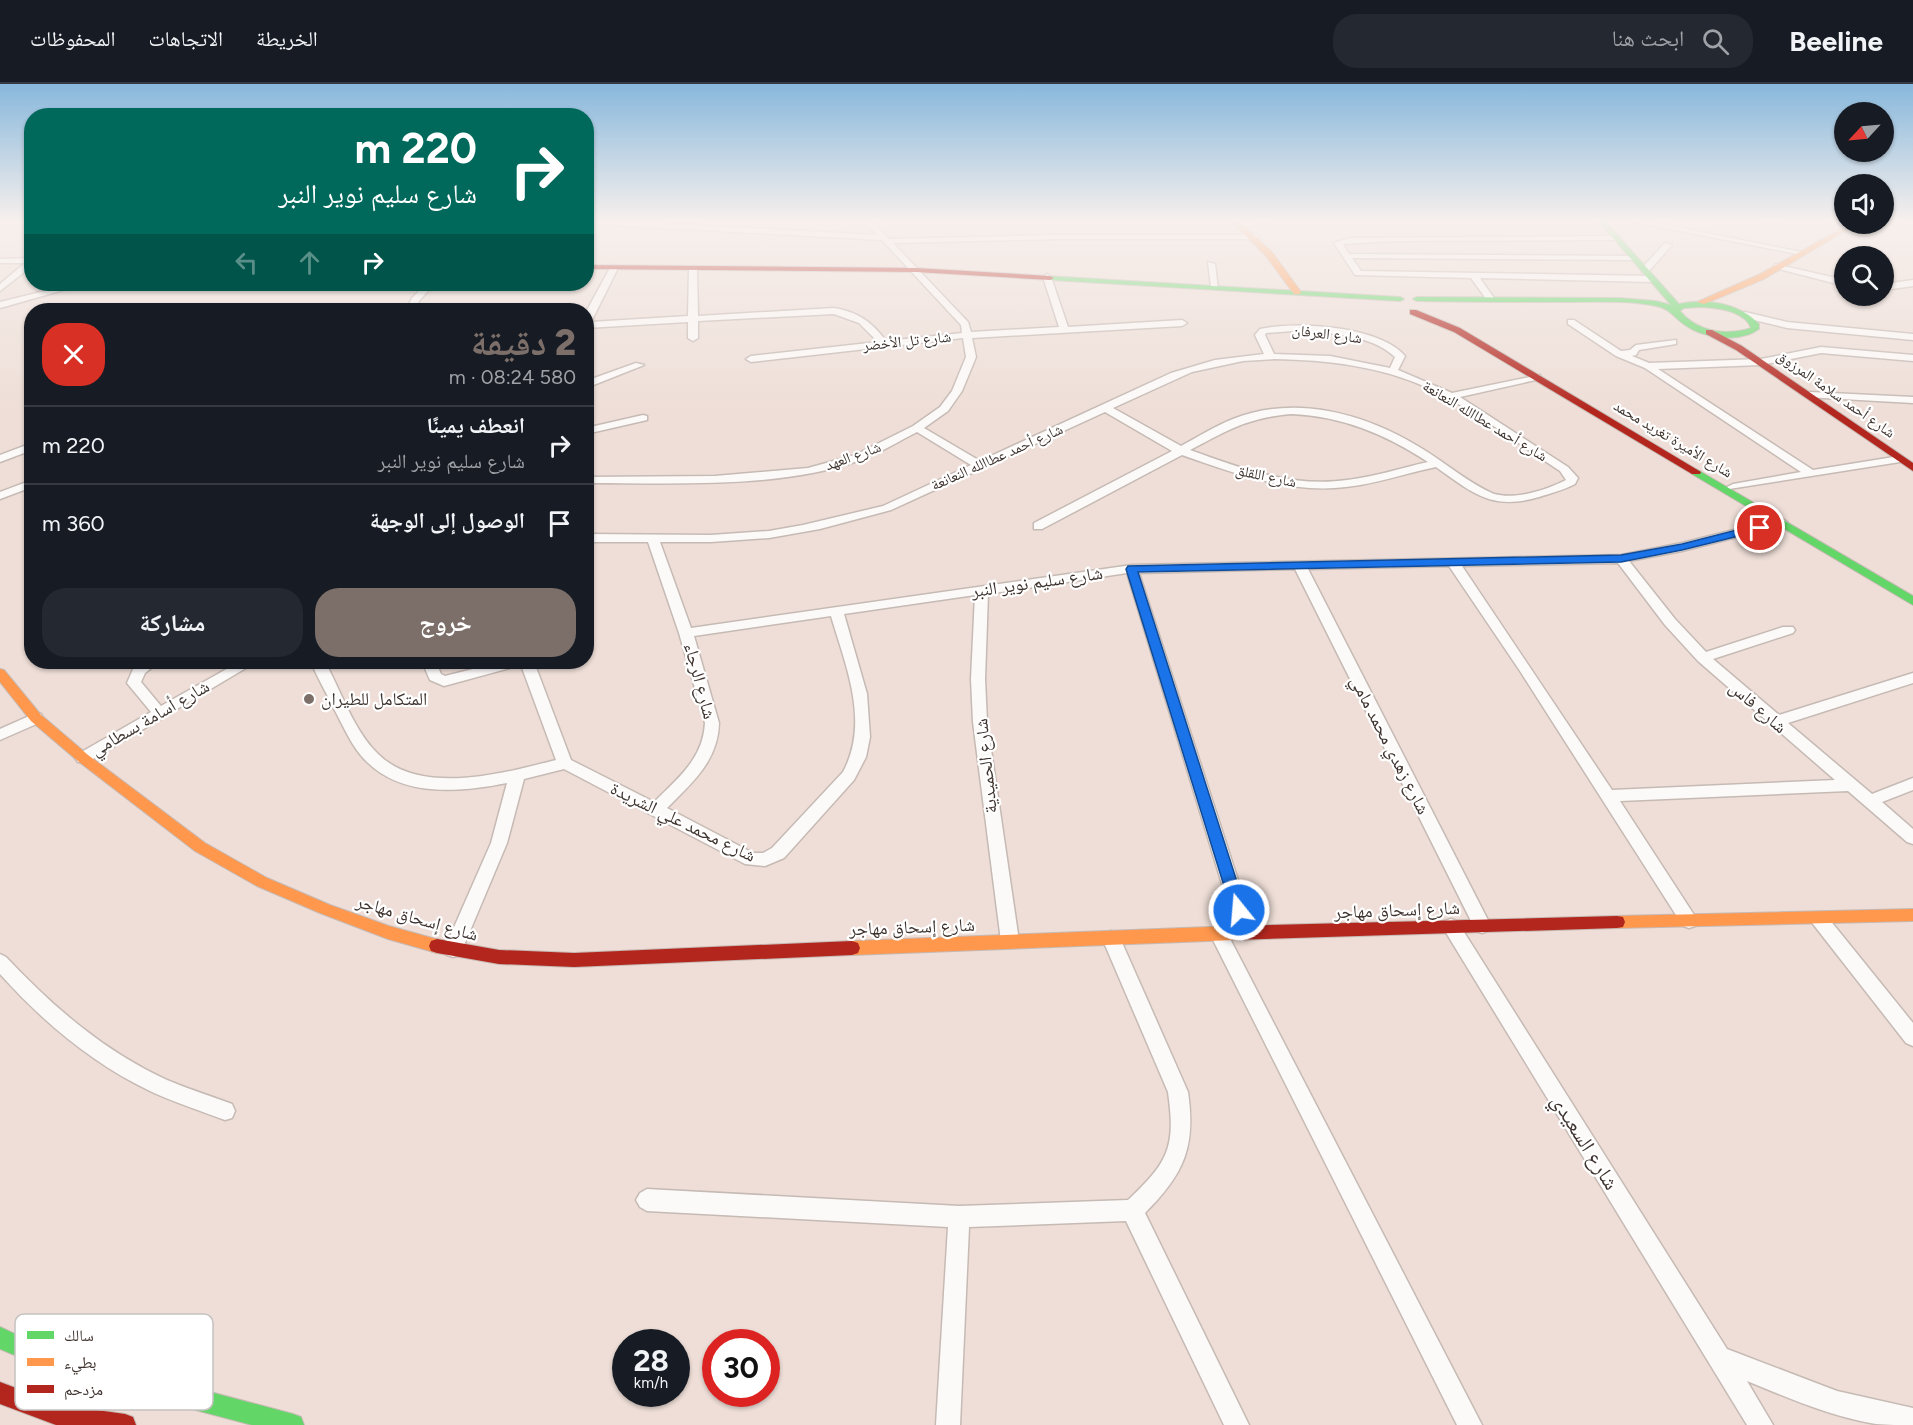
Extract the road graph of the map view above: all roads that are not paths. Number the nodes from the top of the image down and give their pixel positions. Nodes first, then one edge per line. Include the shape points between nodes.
1 (606, 285) edge
2 (693, 285) edge
3 (926, 285) edge
4 (1050, 285) edge
5 (1174, 285) edge
6 (1292, 285) edge
7 (1480, 285) edge
8 (1656, 285) edge
9 (1662, 285) edge
10 (1743, 285) edge
11 (1215, 287) joint
12 (1739, 287) junction
13 (54, 291) edge
14 (423, 291) edge
15 (1297, 292) junction
16 (1490, 298) junction
17 (414, 303) edge
18 (1696, 304) junction
19 (0, 305) edge
20 (1422, 306) junction
21 (594, 308) edge
22 (1678, 312) junction
23 (1739, 312) junction
24 (693, 319) junction
25 (1180, 320) dead end
26 (1571, 322) dead end
27 (594, 324) edge
28 (1063, 324) junction
29 (1786, 325) junction
30 (1755, 329) junction
31 (968, 335) junction
32 (1913, 337) edge
33 (693, 338) dead end
34 (1739, 341) junction
35 (1673, 342) dead end
36 (883, 343) junction
37 (1619, 354) junction
38 (1270, 358) junction
39 (1913, 358) edge
40 (751, 359) dead end
41 (1761, 362) junction
42 (639, 365) dead end
43 (1648, 366) junction
44 (1393, 371) junction
45 (1534, 375) junction
46 (594, 382) edge
47 (1810, 395) junction
48 (1450, 396) junction
49 (1913, 400) edge
50 (1107, 409) junction
51 (643, 418) dead end
52 (594, 428) edge
53 (917, 428) junction
54 (24, 449) edge
55 (1179, 450) junction
56 (0, 459) edge
57 (1900, 459) junction
58 (1437, 463) junction
59 (979, 465) junction
60 (1913, 468) edge
61 (1811, 474) junction
62 (594, 480) edge
63 (24, 486) edge
64 (1733, 487) junction
65 (0, 496) edge
66 (1781, 522) junction
67 (1038, 526) dead end
68 (594, 538) edge
69 (653, 539) junction
70 (1621, 559) junction
71 (1299, 564) junction
72 (1454, 564) junction
73 (1132, 569) junction
74 (982, 590) junction
75 (1913, 594) edge
76 (1913, 601) edge
77 (836, 610) junction
78 (1788, 630) dead end
79 (686, 633) junction
80 (1703, 658) junction
81 (141, 669) edge
82 (237, 669) edge
83 (322, 669) edge
84 (432, 669) edge
85 (490, 669) edge
86 (530, 669) edge
87 (0, 673) edge
88 (1913, 678) edge
89 (159, 713) junction
90 (36, 718) junction
91 (1775, 722) junction
92 (0, 735) edge
93 (82, 758) junction
94 (565, 763) junction
95 (517, 775) junction
96 (1913, 784) edge
97 (1849, 785) junction
98 (1609, 796) junction
99 (1869, 801) junction
100 (656, 809) junction
101 (1913, 838) edge
102 (1913, 915) edge
103 (1819, 919) junction
104 (1689, 921) junction
105 (1451, 926) junction
106 (1482, 926) junction
107 (1246, 933) junction
108 (1220, 936) junction
109 (1111, 938) junction
110 (1010, 941) junction
111 (453, 950) junction
112 (0, 962) edge
113 (1913, 1037) edge
114 (225, 1111) dead end
115 (647, 1200) dead end
116 (1132, 1210) junction
117 (959, 1217) junction
118 (0, 1337) edge
119 (15, 1345) edge
120 (1719, 1357) junction
121 (0, 1393) edge
122 (15, 1399) edge
123 (213, 1404) edge
124 (45, 1410) edge
125 (61, 1416) junction
126 (1913, 1420) edge
127 (75, 1425) edge
128 (125, 1425) edge
129 (293, 1425) edge
130 (948, 1425) edge
131 (1237, 1425) edge
132 (1470, 1425) edge
133 (1761, 1425) edge

1 - 21 street
2 - 24 street
3 - 31 street via 964,322
4 - 28 street
5 - 11 main road
6 - 15 main road
7 - 16 street
8 - 22 main road
9 - 18 main road
10 - 12 main road
11 - 15 main road
12 - 18 main road
12 - 23 main road
13 - 19 street
14 - 17 street
15 - 20 main road
16 - 20 main road
16 - 22 main road via 1634,300
18 - 22 main road
18 - 23 main road
20 - 22 main road via 1458,302 1618,304
20 - 45 main road, شارع الأميرة تغريد محمد
20 - 64 main road, شارع الأميرة تغريد محمد
22 - 34 main road, شارع أحمد سلامة المرزوق via 1709,332
23 - 29 street
23 - 30 main road via 1753,321
24 - 27 street
24 - 33 street
24 - 36 street via 840,312 864,320
25 - 28 street, شارع تل الأخضر
26 - 37 street
28 - 31 street, شارع تل الأخضر
29 - 30 street
29 - 32 street
30 - 34 main road
31 - 36 street, شارع تل الأخضر
31 - 53 street, شارع العهد via 971,357 957,391 944,409
34 - 41 main road, شارع أحمد سلامة المرزوق
35 - 37 street
36 - 40 street, شارع تل الأخضر
37 - 43 street
38 - 44 street, شارع أحمد عطاالله النعانعة via 1323,359
38 - 44 street, شارع العرفان via 1260,335 1263,331 1323,331 1389,345 1400,356
38 - 50 street, شارع أحمد عطاالله النعانعة via 1191,369
39 - 41 street via 1822,350
41 - 43 street
41 - 47 main road, شارع أحمد سلامة المرزوق
42 - 46 street
43 - 61 street
44 - 48 street, شارع أحمد عطاالله النعانعة
45 - 48 street
45 - 66 main road, شارع الأميرة تغريد محمد
47 - 49 street
47 - 57 main road, شارع أحمد سلامة المرزوق
48 - 58 street, شارع أحمد عطاالله النعانعة via 1564,469 1571,482 1502,499 1480,492
50 - 55 street, شارع اللقلق
50 - 59 street, شارع أحمد عطاالله النعانعة
51 - 52 street
53 - 59 street
53 - 62 street, شارع العهد via 859,457 809,471 715,479
54 - 56 street
55 - 58 street, شارع اللقلق via 1242,472 1309,484 1365,481
55 - 58 street, شارع أحمد عطاالله النعانعة via 1249,417 1307,410 1367,424
55 - 67 street, شارع أحمد عطاالله النعانعة
57 - 60 main road, شارع أحمد سلامة المرزوق
57 - 61 street
59 - 69 street, شارع أحمد عطاالله النعانعة via 887,508 851,518 751,536
61 - 64 street
63 - 65 street
64 - 75 main road, شارع الأميرة تغريد محمد
66 - 70 street, شارع سليم نوير النبر
66 - 76 main road, شارع الأميرة تغريد محمد
68 - 69 street, شارع أحمد عطاالله النعانعة
69 - 79 street, شارع الرجاء
70 - 72 street, شارع سليم نوير النبر
70 - 80 street, شارع فاس
71 - 72 street, شارع سليم نوير النبر
71 - 73 street, شارع سليم نوير النبر
71 - 106 street, شارع زهدي محمد مامي
72 - 98 street
73 - 74 street, شارع سليم نوير النبر
73 - 107 street
74 - 77 street, شارع سليم نوير النبر
74 - 110 street, شارع الحميدية via 980,722
77 - 79 street, شارع سليم نوير النبر
77 - 100 street, شارع محمد علي الشريدة via 864,712 865,729 856,766 841,785 778,854 760,861
78 - 80 street
79 - 100 street, شارع الرجاء via 712,734 702,762
80 - 91 street, شارع فاس
81 - 89 street via 134,683
82 - 89 street, شارع أسامة بسطامي
83 - 95 street via 361,743 389,771 410,780 436,784
84 - 85 street via 435,677 444,681
86 - 94 street
87 - 90 main road, شارع إسحاق مهاجر
88 - 91 street
89 - 93 street, شارع أسامة بسطامي
90 - 92 street
90 - 93 main road, شارع إسحاق مهاجر
91 - 97 street, شارع فاس
93 - 111 main road, شارع إسحاق مهاجر via 200,847 262,882 388,932
94 - 95 street
94 - 100 street, شارع محمد علي الشريدة
95 - 111 street via 499,843
96 - 99 street
97 - 98 street
97 - 99 street, شارع فاس
98 - 104 street
99 - 101 street, شارع فاس
102 - 103 main road, شارع إسحاق مهاجر
103 - 104 main road, شارع إسحاق مهاجر
103 - 113 street
104 - 106 main road, شارع إسحاق مهاجر
105 - 106 main road, شارع إسحاق مهاجر
105 - 107 main road, شارع إسحاق مهاجر
105 - 120 street, شارع السعيدي
107 - 108 main road, شارع إسحاق مهاجر
108 - 109 main road, شارع إسحاق مهاجر
108 - 132 street
109 - 110 main road, شارع إسحاق مهاجر
109 - 116 street via 1178,1092 1183,1119 1181,1145 1174,1164 1158,1186
110 - 111 main road, شارع إسحاق مهاجر via 574,960 499,957
112 - 114 street via 53,1018 93,1049 153,1083
115 - 117 street
116 - 117 street
116 - 131 street
117 - 130 street
118 - 119 main road
120 - 126 street via 1828,1401
120 - 133 street, شارع السعيدي
121 - 122 main road
123 - 129 main road
124 - 125 main road
125 - 127 main road
125 - 128 main road

